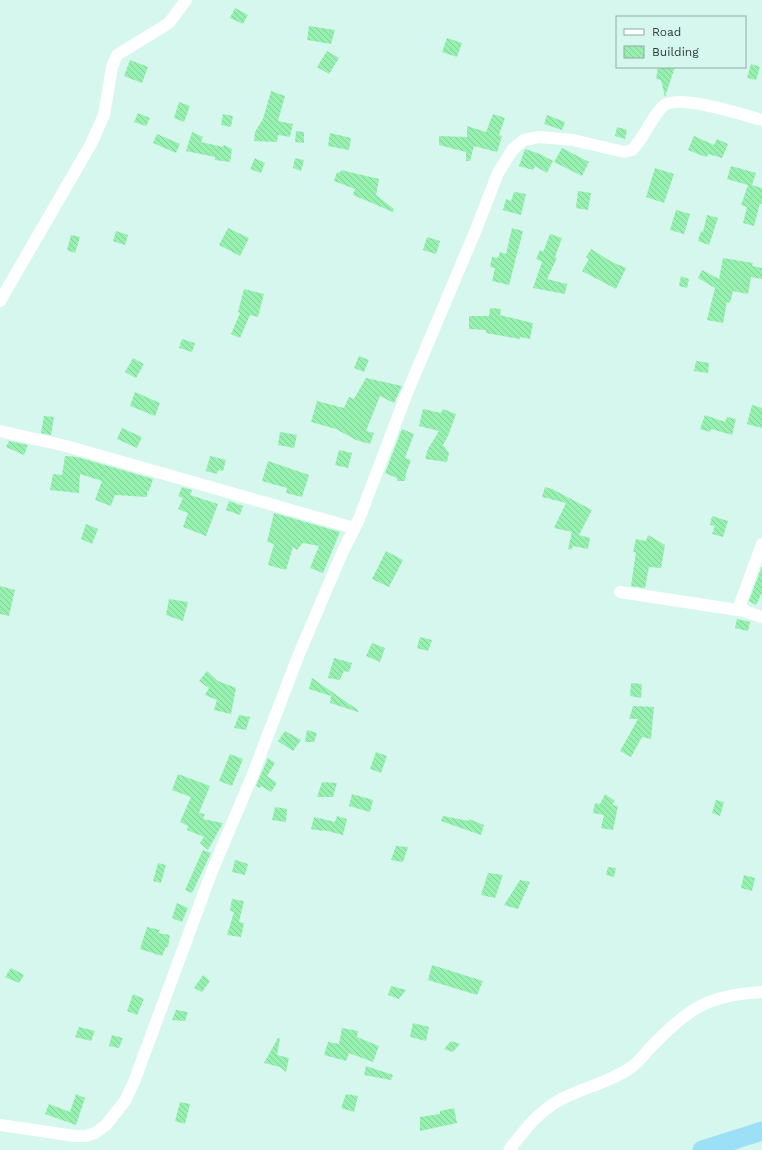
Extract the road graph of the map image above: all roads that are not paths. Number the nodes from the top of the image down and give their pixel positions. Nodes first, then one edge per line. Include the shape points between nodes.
1 (186, 0) edge
2 (762, 120) edge
3 (0, 302) edge
4 (0, 430) edge
5 (354, 528) junction
6 (762, 544) edge
7 (620, 592) dead end
8 (744, 611) junction
9 (762, 617) edge
10 (762, 992) edge
11 (0, 1125) edge
12 (509, 1150) edge

1 - 3 street via 169,23 117,55 112,67 104,115 91,144
2 - 5 street via 702,104 670,102 662,107 632,150 624,152 573,140 539,137 524,140 513,149 498,173
4 - 5 street via 66,446
5 - 11 street via 299,654 212,871 126,1100 106,1125 86,1136
6 - 8 street via 740,604
7 - 8 street
8 - 9 street
10 - 12 street via 735,994 708,1001 694,1008 672,1025 632,1067 558,1101 545,1110

